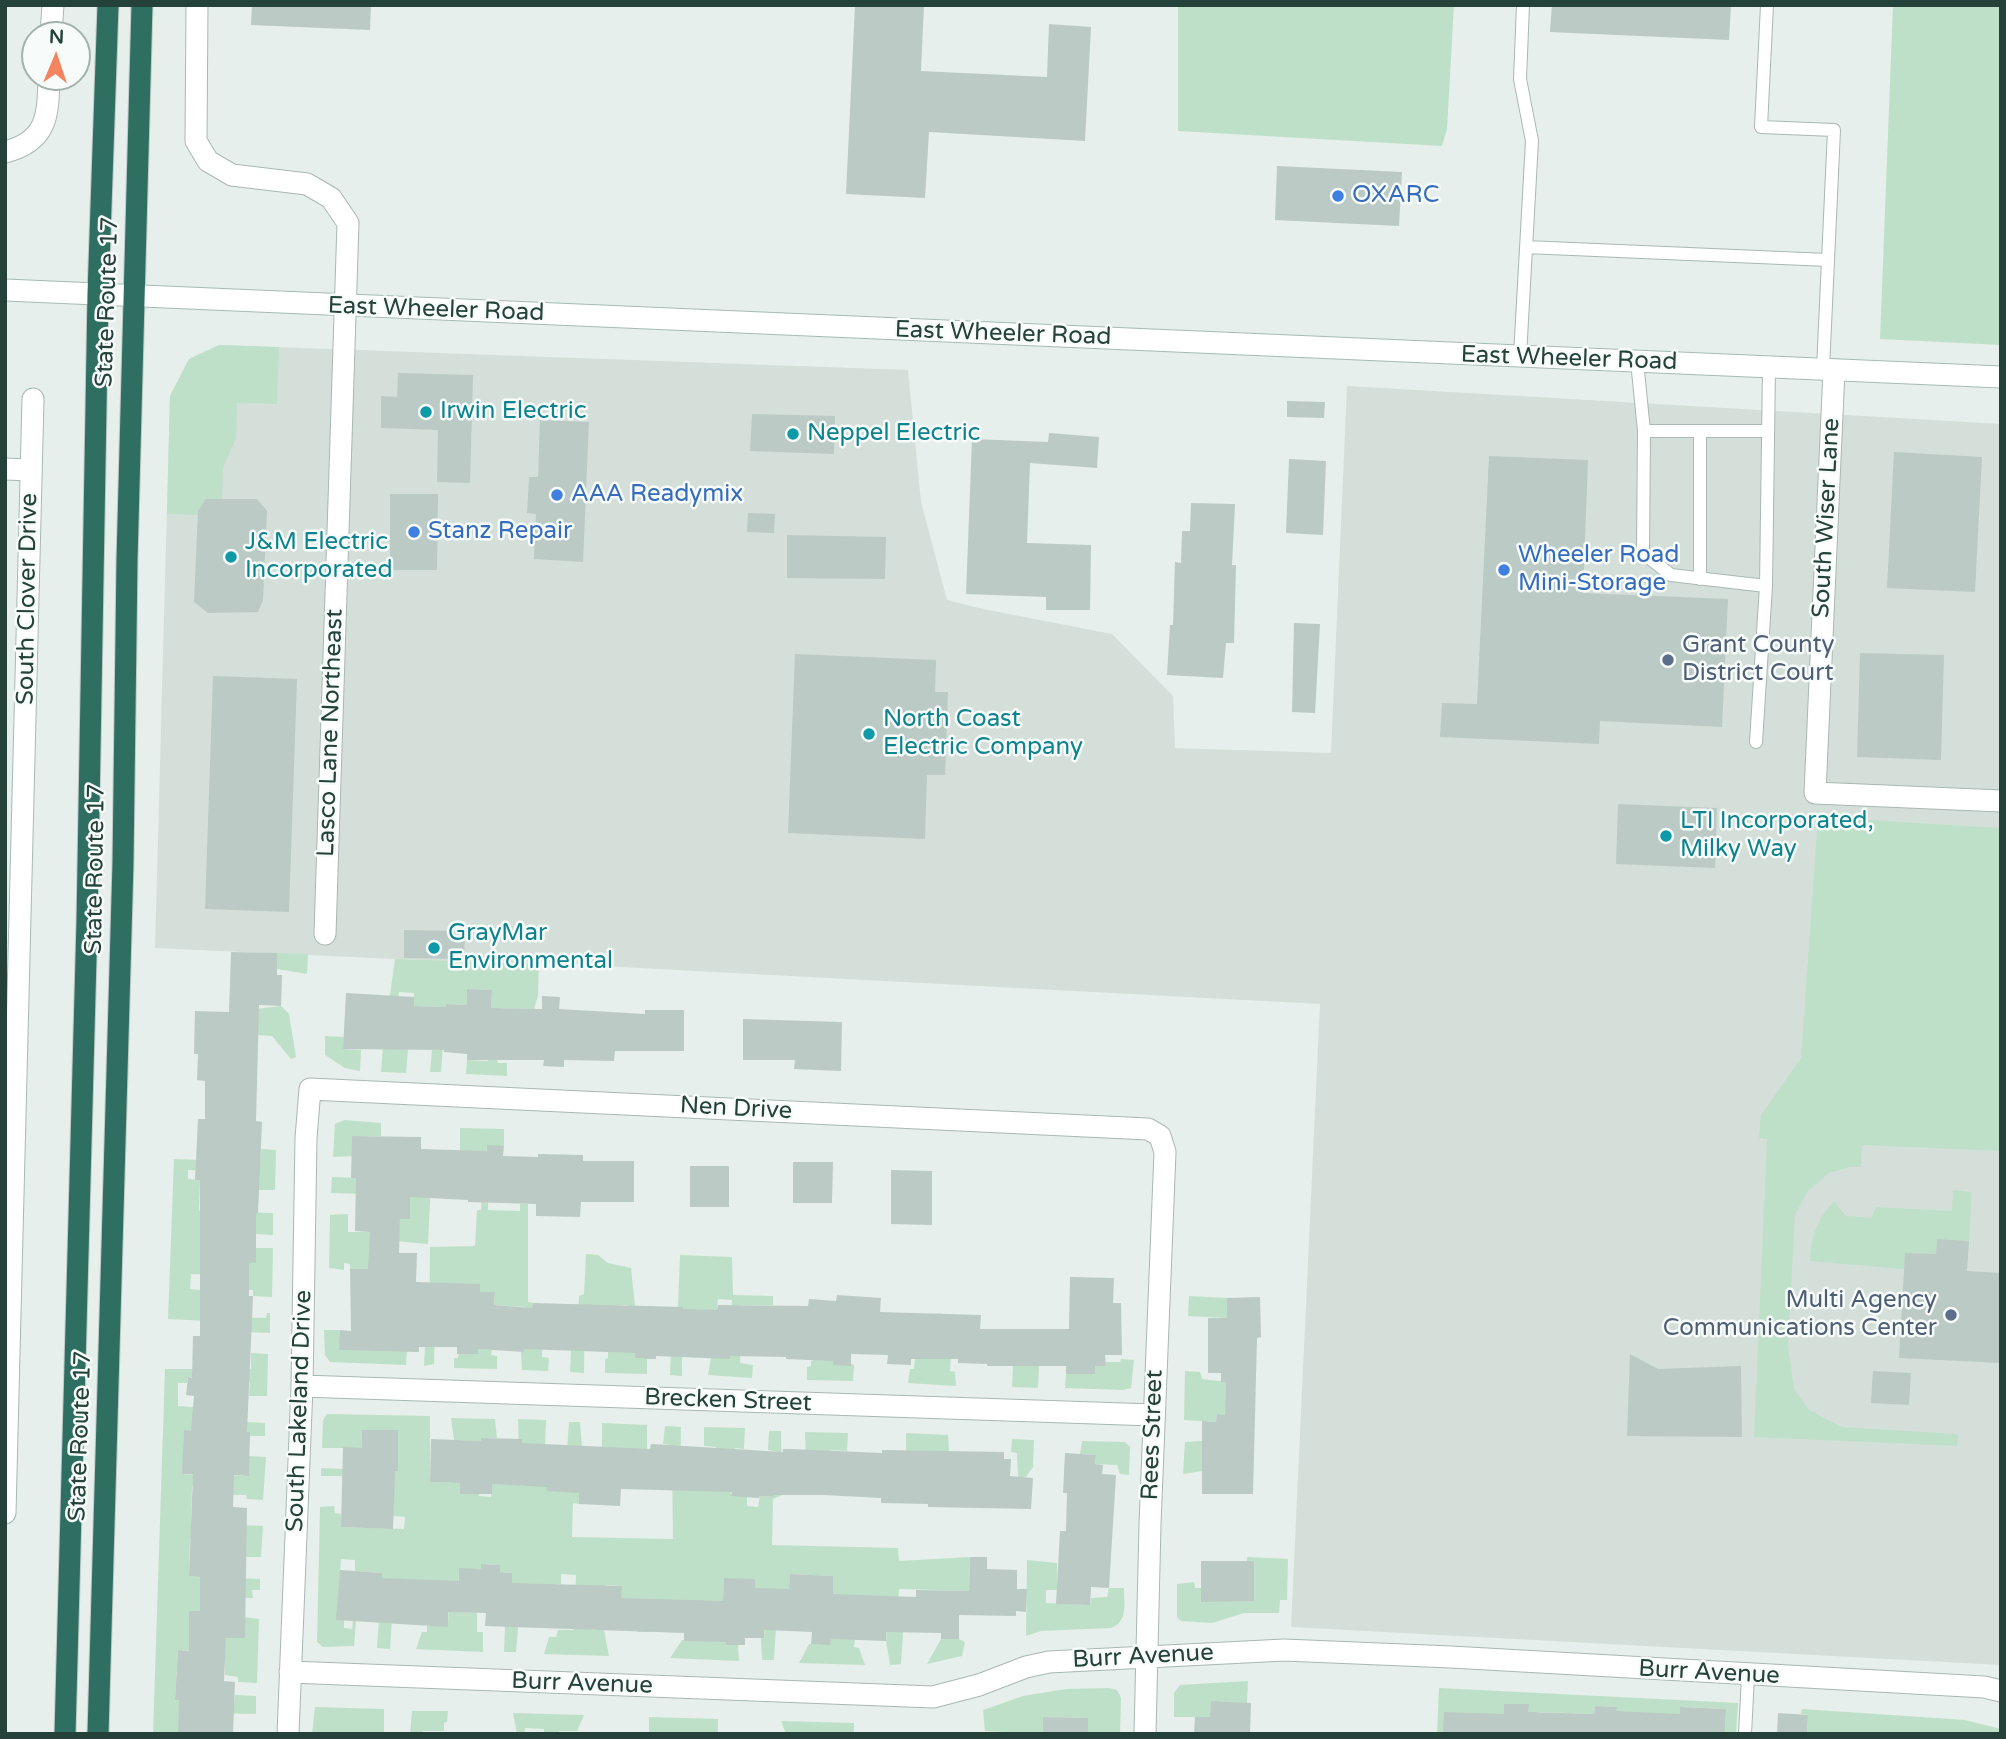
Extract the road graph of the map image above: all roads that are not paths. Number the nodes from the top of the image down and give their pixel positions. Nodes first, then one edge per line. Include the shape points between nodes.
1 (108, 5) edge
2 (142, 5) edge
3 (197, 5) edge
4 (1523, 5) edge
5 (1767, 5) edge
6 (49, 91) edge
7 (5, 152) edge
8 (1526, 247) junction
9 (1828, 260) junction
10 (5, 290) edge
11 (98, 294) junction
12 (135, 297) junction
13 (344, 306) junction
14 (1520, 356) junction
15 (1637, 361) junction
16 (1769, 367) junction
17 (1828, 370) junction
18 (2001, 377) edge
19 (33, 399) dead end
20 (1644, 431) junction
21 (1768, 431) junction
22 (1700, 432) junction
23 (5, 469) edge
24 (32, 470) junction
25 (1700, 579) junction
26 (1766, 586) junction
27 (1756, 742) dead end
28 (2001, 801) edge
29 (325, 934) dead end
30 (310, 1089) joint
31 (1160, 1136) joint
32 (302, 1386) junction
33 (1153, 1415) junction
34 (6, 1465) edge
35 (5, 1513) edge
36 (1148, 1656) junction
37 (290, 1672) junction
38 (1748, 1676) junction
39 (2001, 1691) edge
40 (65, 1734) edge
41 (98, 1734) edge
42 (288, 1734) edge
43 (1145, 1734) edge
44 (1745, 1734) edge

1 - 11 highway, State Route 17
2 - 12 highway, State Route 17
3 - 13 street, Lasco Lane Northeast via 195,141 208,160 232,176 307,184 331,198 348,223
4 - 8 lane via 1520,79 1532,141
5 - 9 lane via 1761,127 1834,130
6 - 7 street via 44,125 27,144
8 - 9 lane
8 - 14 lane
9 - 17 lane
10 - 11 street, East Wheeler Road
11 - 12 street, East Wheeler Road
11 - 40 highway, State Route 17 via 88,921
12 - 13 street, East Wheeler Road
12 - 41 highway, State Route 17
13 - 14 street, East Wheeler Road
13 - 29 street, Lasco Lane Northeast
14 - 15 street, East Wheeler Road
15 - 16 street, East Wheeler Road
15 - 20 lane
16 - 17 street, East Wheeler Road
16 - 21 lane
17 - 18 street, East Wheeler Road
17 - 28 street, South Wiser Lane via 1815,793
19 - 24 street, South Clover Drive
20 - 22 lane
20 - 25 lane via 1643,553 1671,575
21 - 22 lane
21 - 26 lane
22 - 25 lane
23 - 24 street
24 - 34 street, South Clover Drive
25 - 26 lane
26 - 27 lane
30 - 31 street, Nen Drive via 1148,1129
30 - 32 street, South Lakeland Drive
31 - 33 street, Rees Street via 1164,1152
32 - 33 street, Brecken Street
32 - 37 street, South Lakeland Drive
33 - 36 street, Rees Street
34 - 35 street, South Clover Drive
36 - 37 street, Burr Avenue via 1049,1662 933,1697
36 - 38 street, Burr Avenue via 1284,1650
36 - 43 street, Rees Street
37 - 42 street, South Lakeland Drive
38 - 39 street, Burr Avenue
38 - 44 lane

